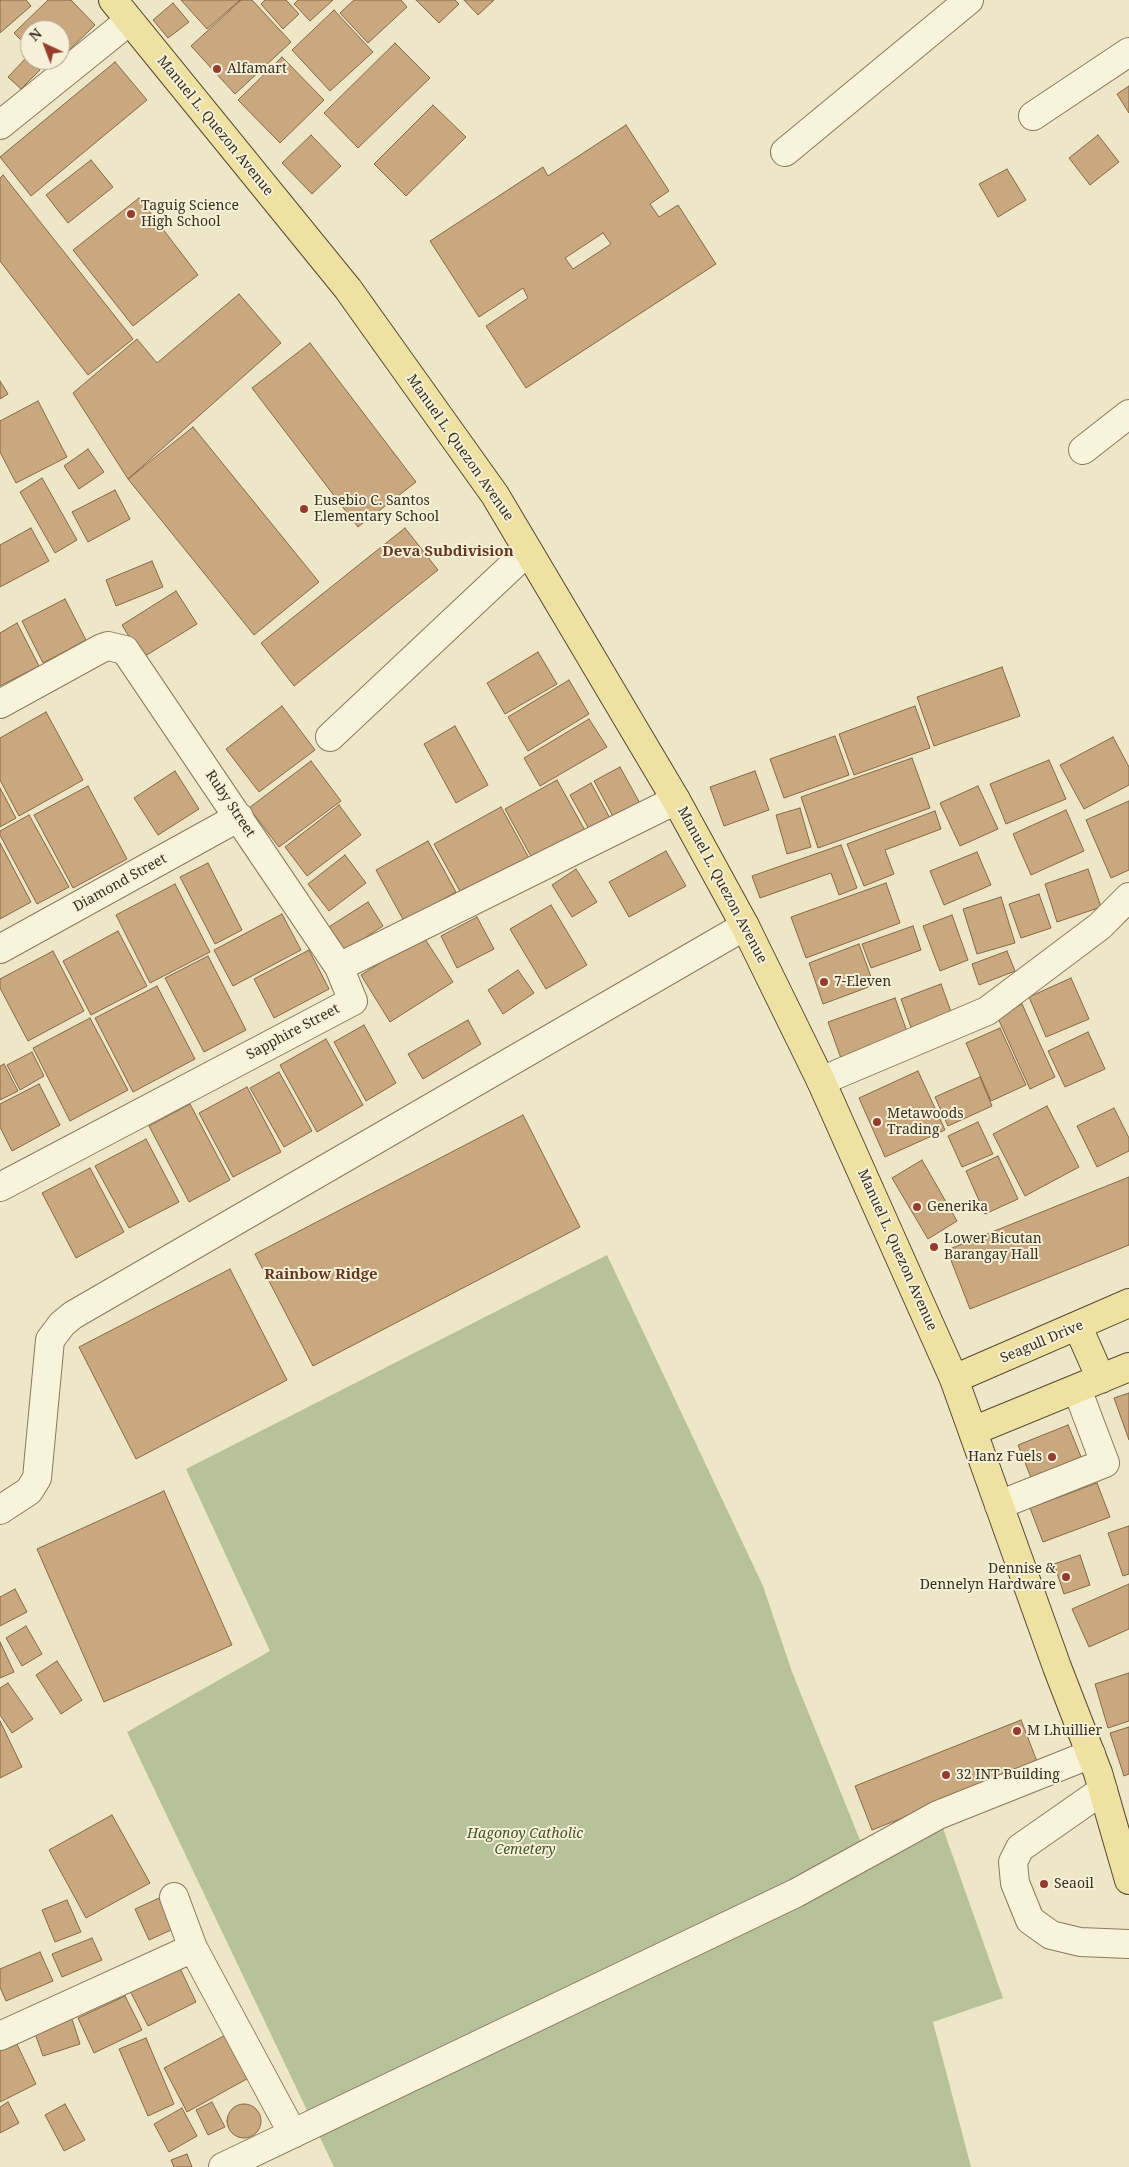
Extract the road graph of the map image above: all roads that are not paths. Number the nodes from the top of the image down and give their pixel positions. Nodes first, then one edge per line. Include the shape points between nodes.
1 (113, 0) edge
2 (969, 0) edge
3 (130, 21) junction
4 (1129, 52) edge
5 (1033, 116) dead end
6 (0, 125) edge
7 (785, 152) dead end
8 (1129, 414) edge
9 (1083, 450) dead end
10 (528, 551) junction
11 (0, 704) edge
12 (330, 737) dead end
13 (676, 800) junction
14 (239, 818) junction
15 (1129, 897) edge
16 (745, 926) junction
17 (0, 949) edge
18 (339, 968) junction
19 (821, 1081) junction
20 (0, 1187) edge
21 (1129, 1303) edge
22 (1078, 1327) junction
23 (932, 1328) junction
24 (999, 1360) junction
25 (1129, 1367) edge
26 (954, 1378) junction
27 (1089, 1384) junction
28 (973, 1432) junction
29 (999, 1505) junction
30 (0, 1510) edge
31 (1091, 1754) junction
32 (1104, 1790) junction
33 (1129, 1880) edge
34 (174, 1897) dead end
35 (1129, 1944) edge
36 (193, 1948) junction
37 (0, 2036) edge
38 (293, 2134) junction
39 (223, 2167) edge

1 - 3 main road, Manuel L. Quezon Avenue
2 - 7 street
3 - 6 street
3 - 10 main road, Manuel L. Quezon Avenue via 348,289 495,495
4 - 5 street
8 - 9 street
10 - 12 street
10 - 13 main road, Manuel L. Quezon Avenue
11 - 14 street, Ruby Street via 102,648 125,650
13 - 16 main road, Manuel L. Quezon Avenue
13 - 18 street
14 - 17 street, Diamond Street
14 - 18 street, Ruby Street
15 - 19 street via 1100,926 987,1011
16 - 19 main road, Manuel L. Quezon Avenue
16 - 30 street via 73,1315 50,1340 38,1478 29,1492
18 - 20 street, Sapphire Street via 353,1001
19 - 23 main road, Manuel L. Quezon Avenue
21 - 22 main road, Seagull Drive
22 - 24 main road, Seagull Drive
22 - 27 main road
23 - 24 main road via 961,1352 979,1359
23 - 26 main road, Manuel L. Quezon Avenue
24 - 26 main road, Seagull Drive
25 - 27 main road
26 - 28 main road, Manuel L. Quezon Avenue
27 - 28 main road
27 - 29 street via 1105,1463
28 - 29 main road, Manuel L. Quezon Avenue
29 - 31 main road, Manuel L. Quezon Avenue
31 - 32 main road, Manuel L. Quezon Avenue
31 - 38 street via 938,1815 796,1893
32 - 33 main road, Manuel L. Quezon Avenue
32 - 35 street via 1020,1848 1013,1862 1015,1883 1030,1920 1050,1935 1080,1942
34 - 36 street
36 - 37 street
36 - 38 street
38 - 39 street

